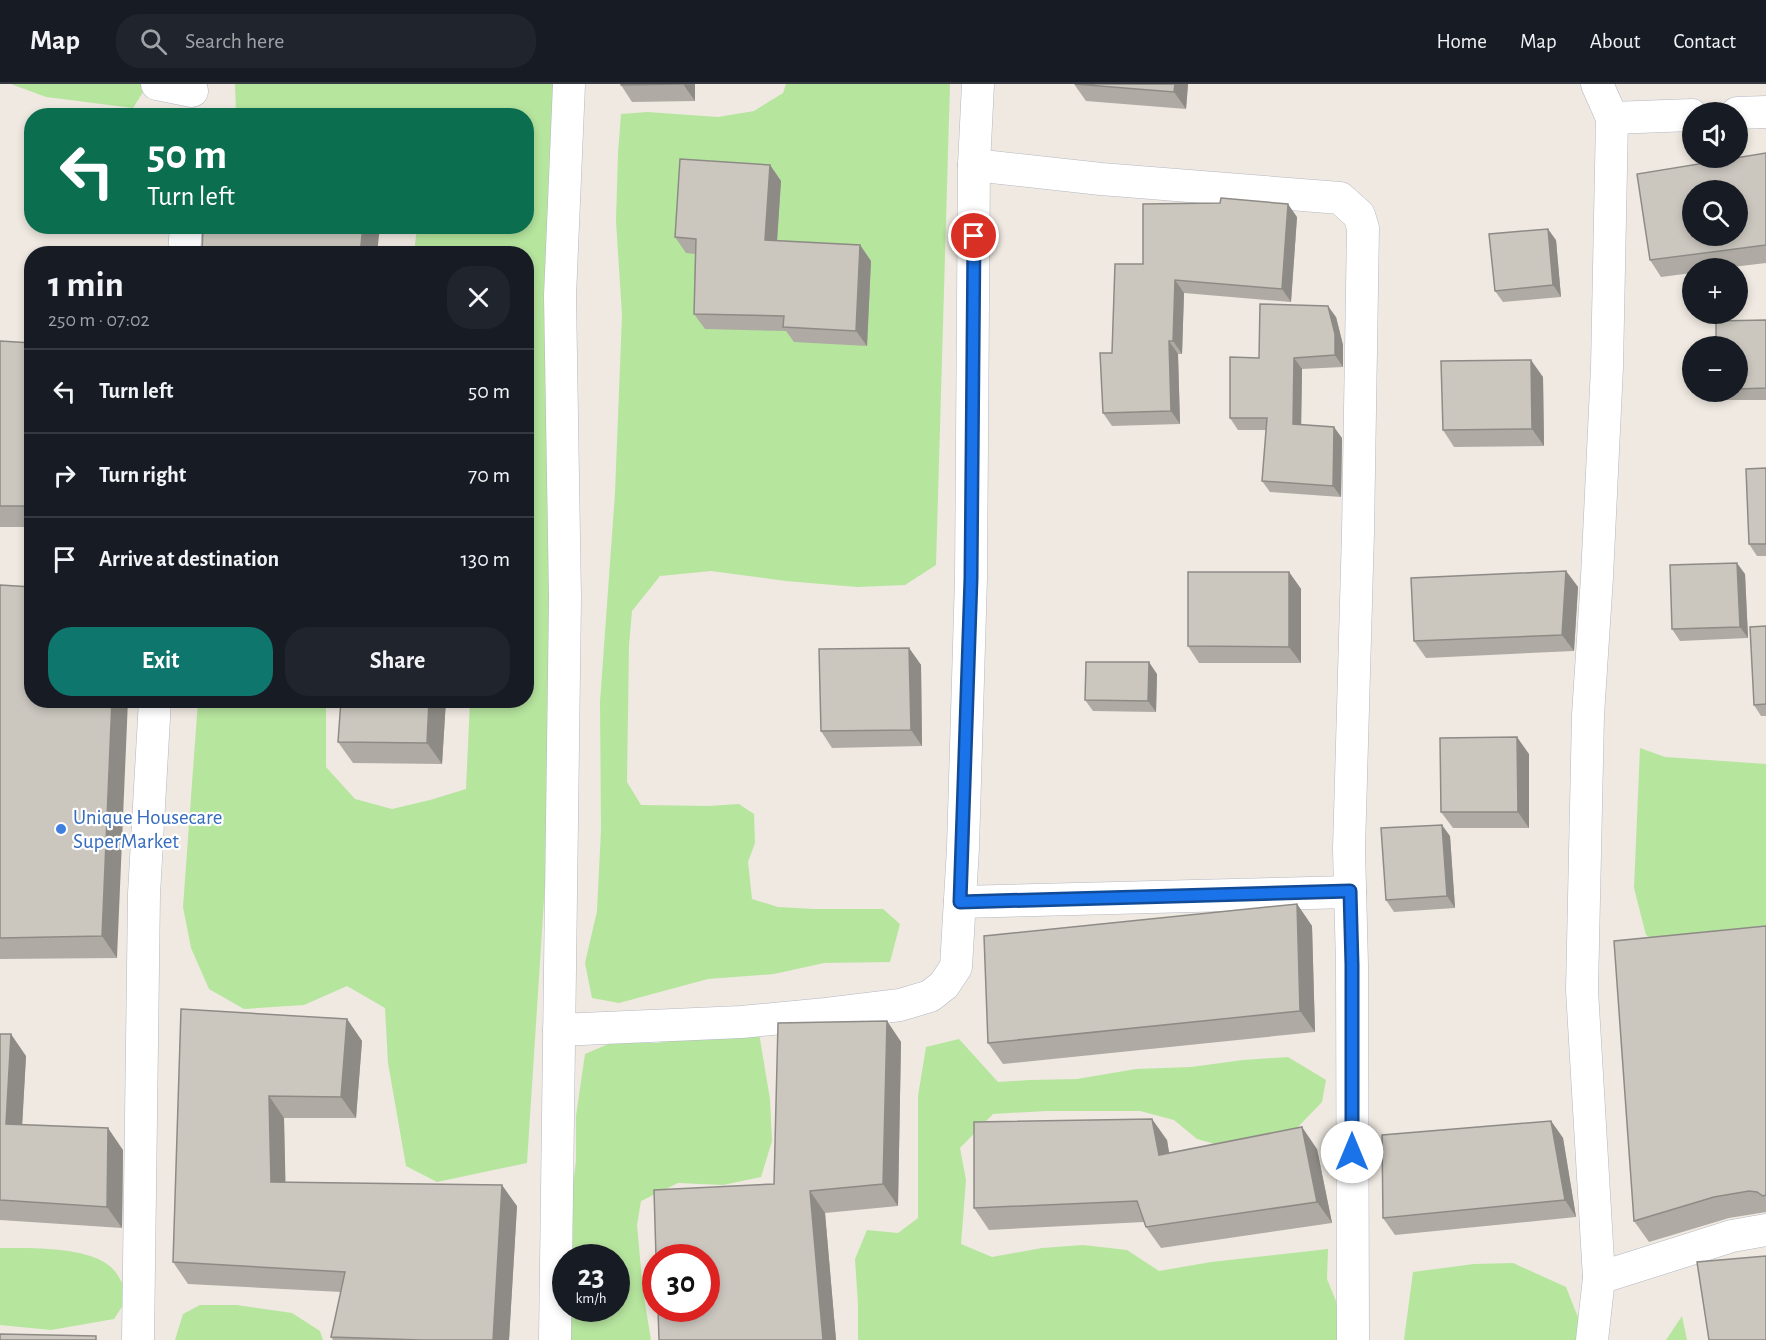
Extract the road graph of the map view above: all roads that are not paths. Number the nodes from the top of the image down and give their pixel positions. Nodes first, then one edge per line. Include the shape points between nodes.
1 (157, 84) edge
2 (569, 84) edge
3 (978, 84) edge
4 (1597, 84) edge
5 (192, 97) edge
6 (1766, 112) edge
7 (1748, 113) edge
8 (1682, 115) edge
9 (1612, 118) junction
10 (974, 165) junction
11 (155, 708) edge
12 (1350, 891) junction
13 (960, 902) junction
14 (559, 1030) junction
15 (1766, 1230) edge
16 (1599, 1278) junction
17 (138, 1340) edge
18 (555, 1340) edge
19 (1353, 1340) edge
20 (1592, 1340) edge

1 - 5 street
2 - 14 street via 560,296 565,598
3 - 10 street
4 - 9 street
6 - 7 street
8 - 9 street
9 - 16 street via 1607,367 1588,715 1582,990
10 - 12 street via 1340,198 1359,215 1363,228
10 - 13 street via 971,578
11 - 17 street via 144,894
12 - 13 street
12 - 19 street
13 - 14 street via 956,967 944,985 930,996 900,1005 752,1021
14 - 18 street
15 - 16 street via 1732,1236
16 - 20 street

